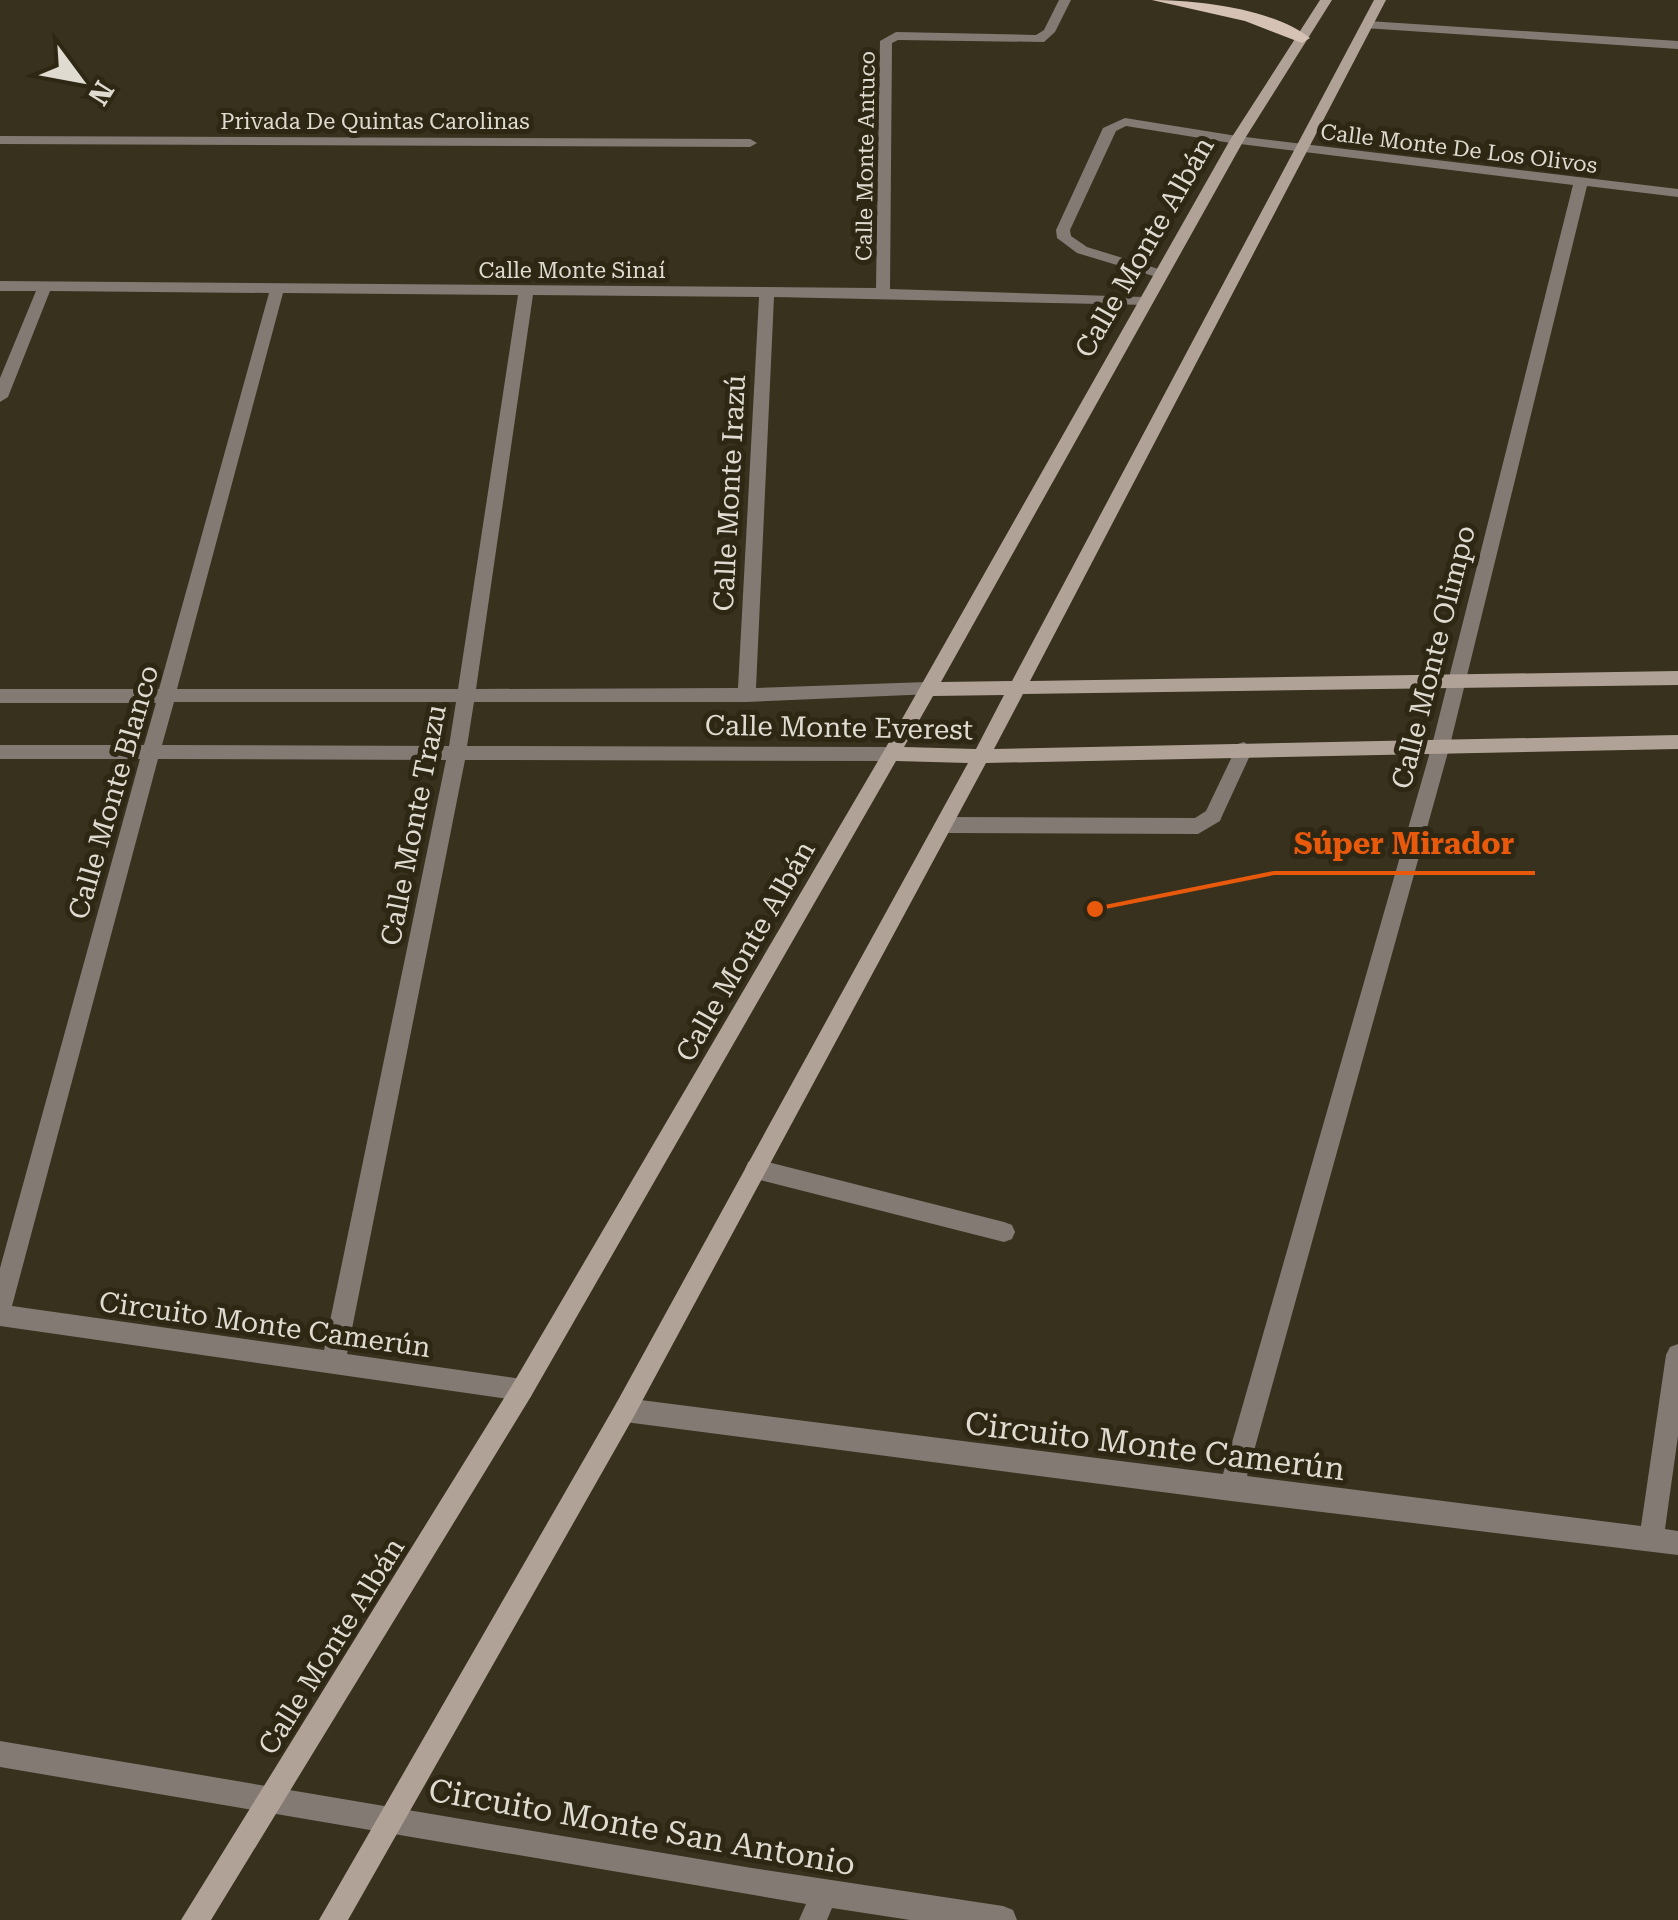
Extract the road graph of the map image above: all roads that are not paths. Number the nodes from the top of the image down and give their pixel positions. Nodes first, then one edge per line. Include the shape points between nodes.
1 (1065, 0) edge
2 (1160, 0) edge
3 (1326, 0) edge
4 (1380, 0) edge
5 (1368, 26) junction
6 (1302, 38) junction
7 (1678, 45) edge
8 (0, 140) edge
9 (1236, 140) junction
10 (750, 143) dead end
11 (1299, 149) junction
12 (1581, 182) junction
13 (1678, 193) edge
14 (1160, 274) junction
15 (0, 286) edge
16 (45, 286) junction
17 (277, 289) junction
18 (526, 292) junction
19 (766, 293) junction
20 (883, 293) junction
21 (1144, 302) junction
22 (0, 397) edge
23 (1678, 678) edge
24 (1456, 680) junction
25 (1014, 688) junction
26 (927, 689) junction
27 (748, 695) junction
28 (0, 696) edge
29 (168, 697) junction
30 (466, 697) junction
31 (1678, 742) edge
32 (1441, 745) junction
33 (1244, 749) junction
34 (0, 752) edge
35 (457, 753) junction
36 (150, 754) junction
37 (891, 754) junction
38 (981, 756) junction
39 (943, 824) junction
40 (756, 1169) junction
41 (1004, 1232) dead end
42 (0, 1312) edge
43 (1678, 1355) edge
44 (334, 1365) junction
45 (522, 1390) junction
46 (625, 1410) junction
47 (1232, 1489) junction
48 (1651, 1539) junction
49 (1678, 1543) edge
50 (0, 1754) edge
51 (270, 1796) junction
52 (390, 1820) junction
53 (818, 1907) edge
54 (195, 1920) edge
55 (333, 1920) edge
56 (1003, 1920) edge

1 - 20 street, Calle Monte Antuco via 1039,39 886,41
2 - 6 main road via 1249,17
3 - 6 main road, Calle Monte Albán
4 - 5 main road
5 - 7 street
5 - 11 main road
6 - 9 main road, Calle Monte Albán
8 - 10 street, Privada De Quintas Carolinas
9 - 11 street, Calle Monte De Los Olivos
9 - 14 main road, Calle Monte Albán
9 - 14 street, Calle Monte De Los Olivos via 1125,122 1110,128 1064,238
11 - 12 street, Calle Monte De Los Olivos
11 - 25 main road
12 - 13 street, Calle Monte De Los Olivos
12 - 24 street, Calle Monte Olimpo
14 - 21 main road, Calle Monte Albán
15 - 16 street, Calle Monte Sinaí
16 - 17 street, Calle Monte Sinaí
16 - 22 street
17 - 18 street, Calle Monte Sinaí
17 - 29 street, Calle Monte Blanco
18 - 19 street, Calle Monte Sinaí
18 - 30 street, Calle Monte Trazu
19 - 20 street, Calle Monte Sinaí
19 - 27 street, Calle Monte Irazú
20 - 21 street, Calle Monte Sinaí
21 - 26 main road, Calle Monte Albán
23 - 24 main road, Calle Monte Everest
24 - 25 main road, Calle Monte Everest
24 - 32 street, Calle Monte Olimpo
25 - 26 main road, Calle Monte Everest
25 - 38 main road
26 - 27 street, Calle Monte Everest
26 - 37 main road, Calle Monte Albán
27 - 30 street, Calle Monte Everest
28 - 29 street, Calle Monte Everest
29 - 30 street, Calle Monte Everest
29 - 36 street, Calle Monte Blanco
30 - 35 street, Calle Monte Trazu
31 - 32 main road, Calle Monte Everest
32 - 33 main road, Calle Monte Everest
32 - 47 street, Calle Monte Olimpo
33 - 38 main road, Calle Monte Everest
33 - 39 street via 1213,816 1198,826
34 - 36 street, Calle Monte Everest
35 - 36 street, Calle Monte Everest
35 - 37 street, Calle Monte Everest
35 - 44 street, Calle Monte Trazu
36 - 42 street, Calle Monte Blanco
37 - 38 main road, Calle Monte Everest
37 - 45 main road, Calle Monte Albán
38 - 39 main road
39 - 40 main road
40 - 41 street
40 - 46 main road
42 - 44 street, Circuito Monte Camerún
43 - 48 street
44 - 45 street, Circuito Monte Camerún
45 - 51 main road, Calle Monte Albán
46 - 47 street, Circuito Monte Camerún
46 - 52 main road
47 - 48 street, Circuito Monte Camerún
48 - 49 street, Circuito Monte Camerún
50 - 51 street, Circuito Monte San Antonio
51 - 52 street, Circuito Monte San Antonio
51 - 54 main road, Calle Monte Albán
52 - 53 street, Circuito Monte San Antonio
52 - 55 main road
53 - 56 street, Circuito Monte San Antonio

